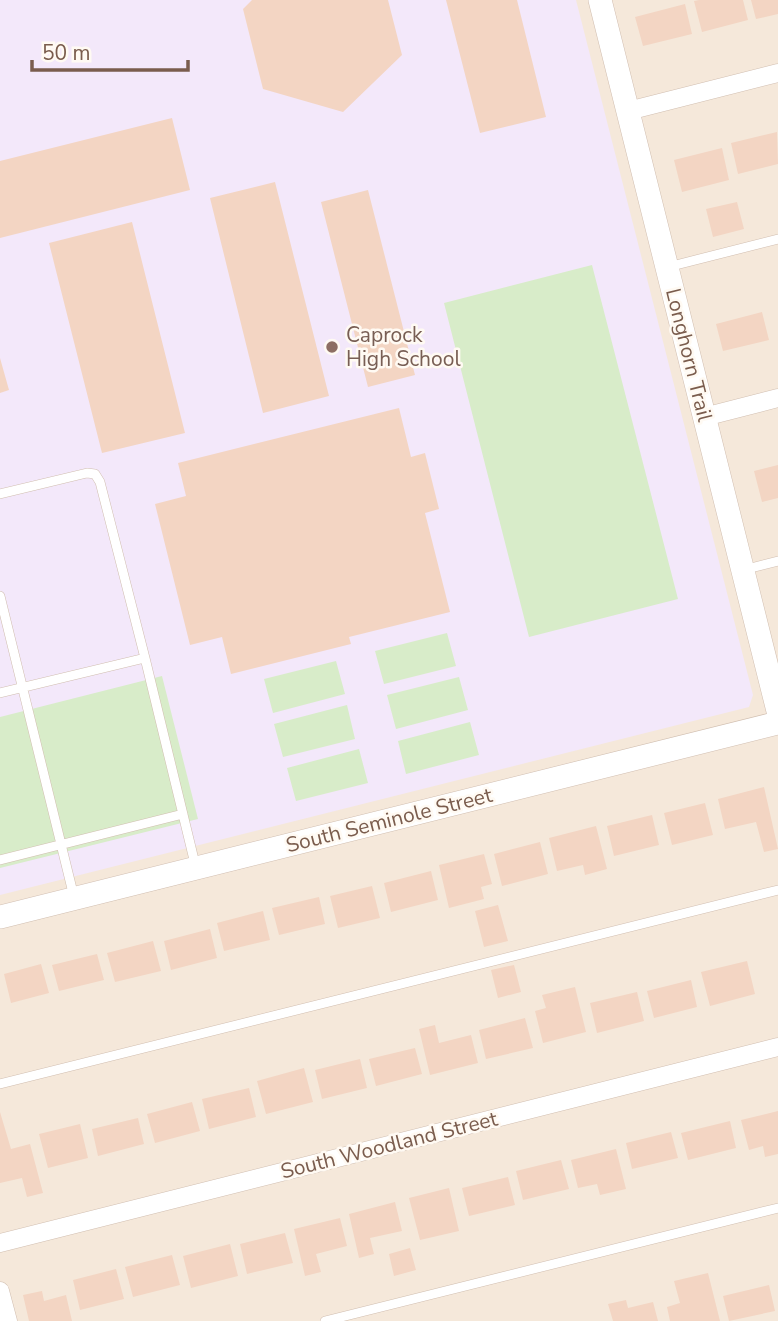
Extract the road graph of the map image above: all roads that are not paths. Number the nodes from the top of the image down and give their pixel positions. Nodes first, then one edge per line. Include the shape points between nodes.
1 (600, 0) edge
2 (778, 74) edge
3 (628, 111) junction
4 (778, 239) edge
5 (667, 267) junction
6 (778, 398) edge
7 (705, 417) junction
8 (0, 494) edge
9 (778, 561) edge
10 (743, 570) junction
11 (0, 596) edge
12 (145, 658) junction
13 (23, 687) junction
14 (0, 693) edge
15 (778, 710) edge
16 (778, 723) edge
17 (183, 814) junction
18 (62, 845) junction
19 (0, 860) edge
20 (196, 869) junction
21 (778, 890) edge
22 (75, 899) junction
23 (0, 917) edge
24 (778, 1047) edge
25 (0, 1084) edge
26 (778, 1208) edge
27 (0, 1243) edge
28 (0, 1291) edge
29 (8, 1321) edge
30 (325, 1321) edge

1 - 3 street, Longhorn Trail
2 - 3 street
3 - 5 street, Longhorn Trail
4 - 5 lane
5 - 7 street, Longhorn Trail
6 - 7 street
7 - 10 street, Longhorn Trail
8 - 12 lane via 95,474
9 - 10 lane
10 - 15 street, Longhorn Trail
11 - 13 lane
12 - 13 lane
12 - 17 lane
13 - 14 lane
13 - 18 lane
16 - 20 street, South Seminole Street
17 - 18 lane
17 - 20 lane
18 - 19 lane
18 - 22 lane
20 - 22 street, South Seminole Street
21 - 25 lane
22 - 23 street, South Seminole Street
24 - 27 street, South Woodland Street
26 - 30 lane
28 - 29 street

